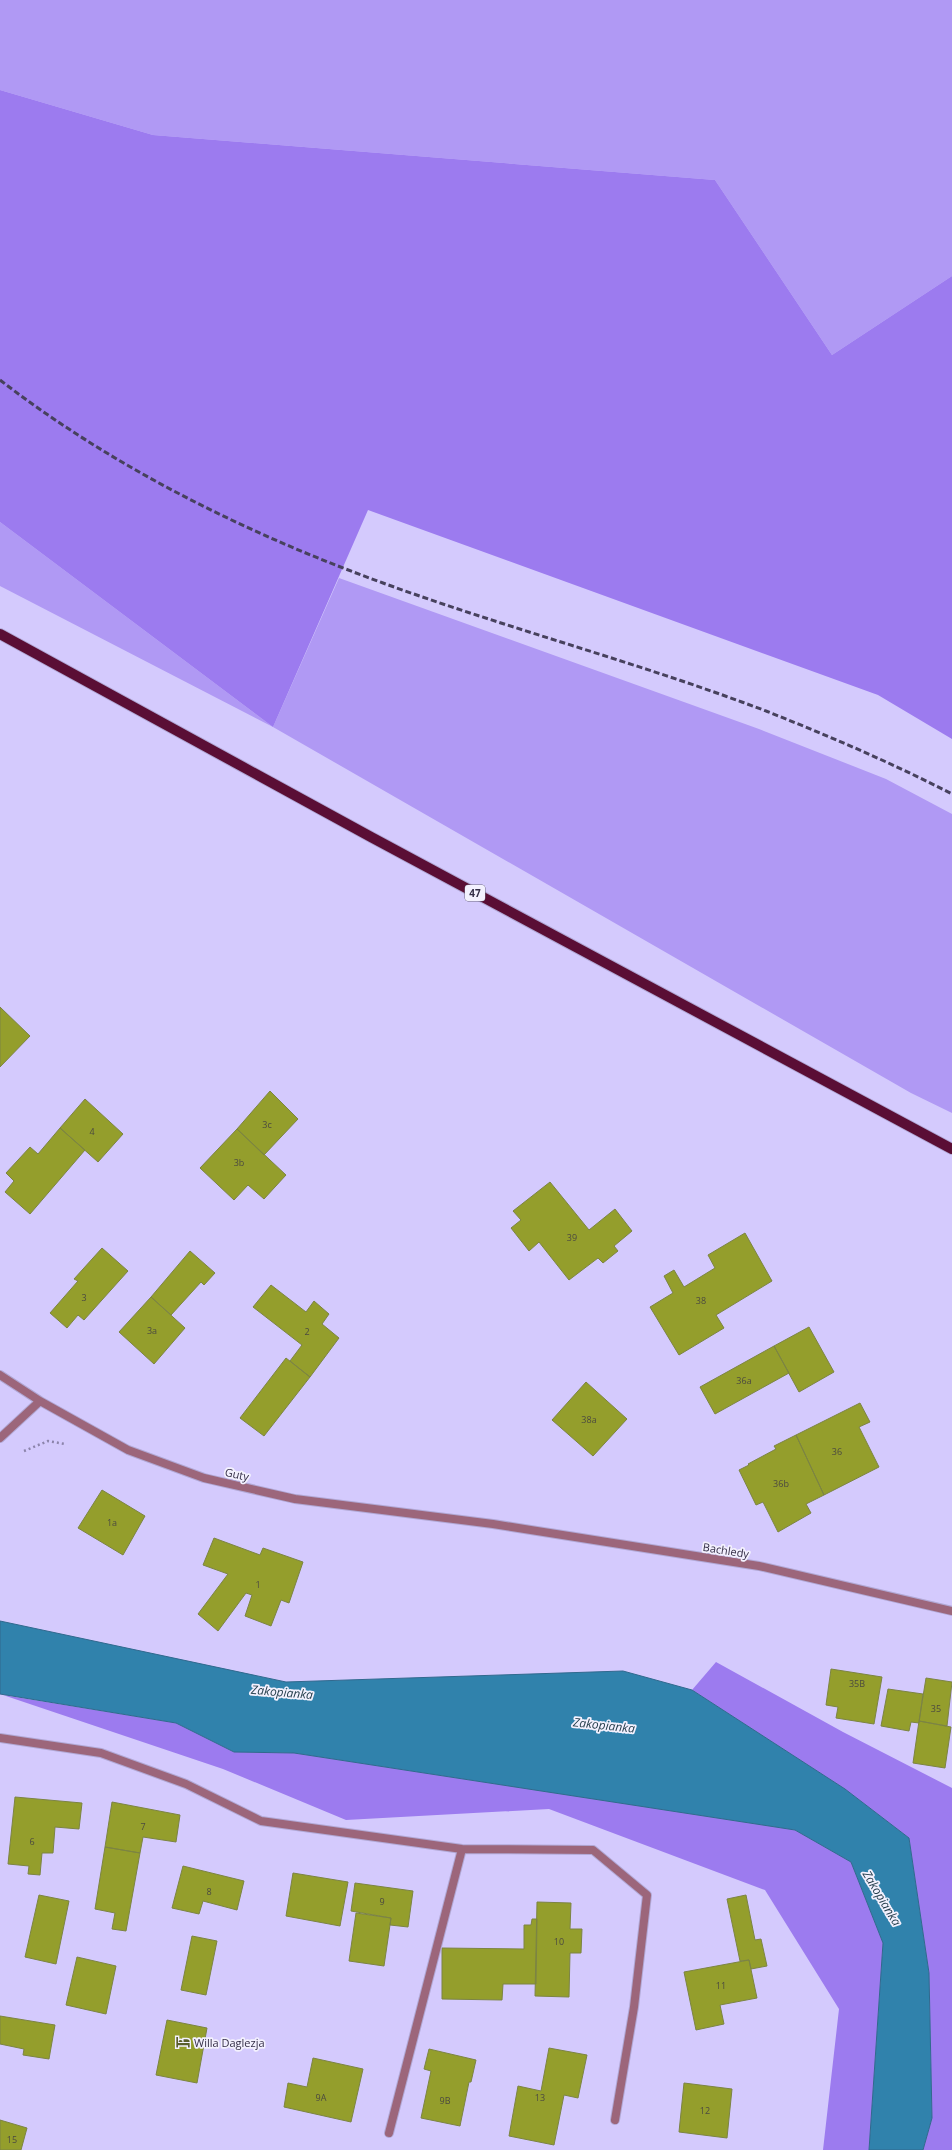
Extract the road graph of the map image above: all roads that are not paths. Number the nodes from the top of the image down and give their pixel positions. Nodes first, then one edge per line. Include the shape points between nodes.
1 (0, 634) edge
2 (952, 1149) edge
3 (0, 1374) edge
4 (40, 1401) junction
5 (0, 1438) edge
6 (493, 1524) joint
7 (952, 1612) edge
8 (0, 1738) edge
9 (462, 1848) junction
10 (615, 2120) dead end
11 (389, 2133) dead end

1 - 2 main road, 47 via 371,837
3 - 4 street, Guty
4 - 5 street
4 - 6 street, Guty via 128,1450 204,1478 296,1499
6 - 7 street, Bachledy via 759,1566
8 - 9 street via 101,1753 186,1784 262,1821
9 - 10 street via 593,1850 647,1895 634,2007
9 - 11 street

